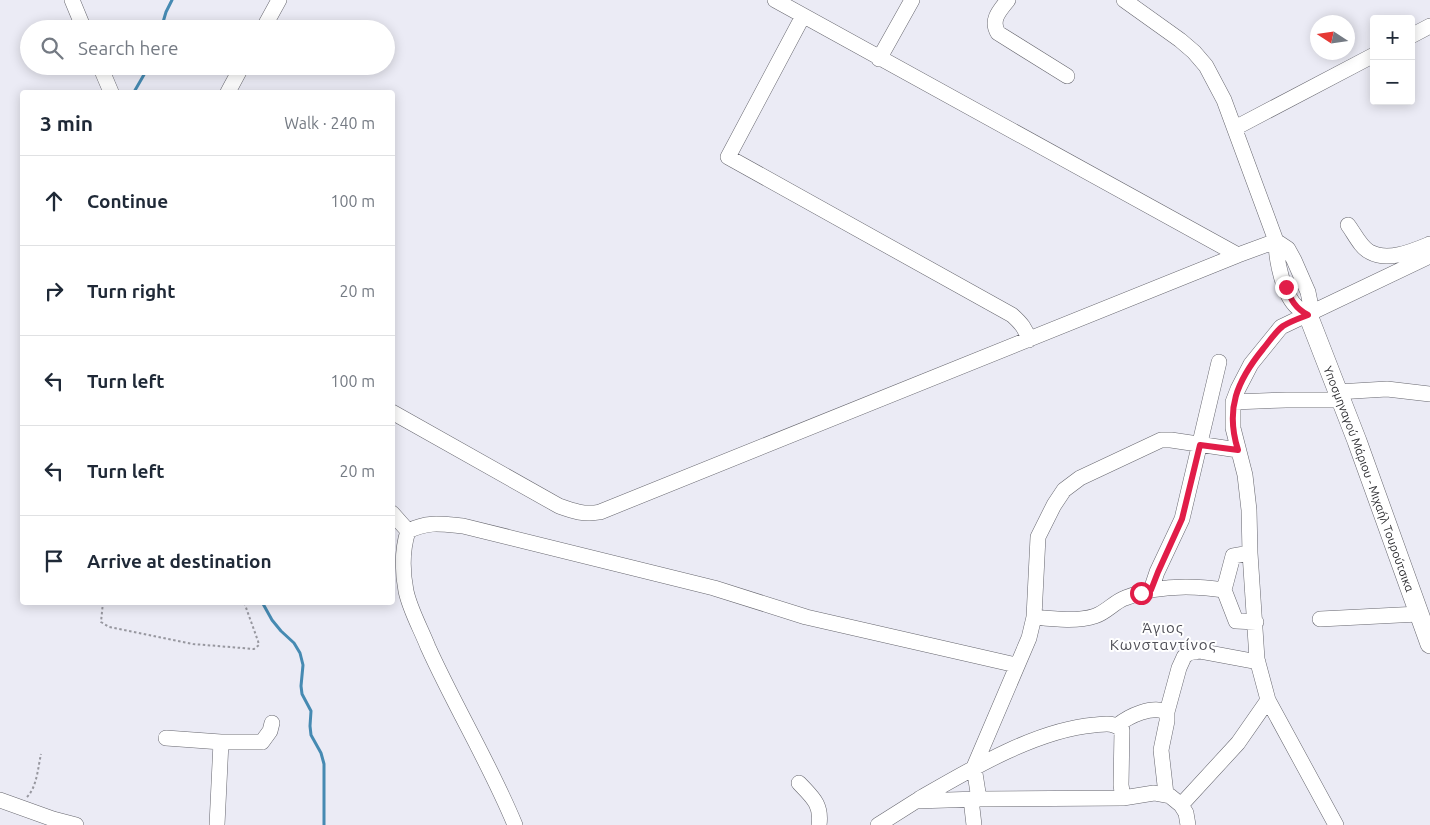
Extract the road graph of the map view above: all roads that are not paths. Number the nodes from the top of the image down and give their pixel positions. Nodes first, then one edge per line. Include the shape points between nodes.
1 (72, 0) edge
2 (279, 0) edge
3 (775, 0) edge
4 (912, 0) edge
5 (1008, 0) edge
6 (1124, 0) edge
7 (803, 16) junction
8 (80, 20) edge
9 (268, 20) edge
10 (1430, 26) edge
11 (1415, 34) edge
12 (1370, 57) edge
13 (879, 59) junction
14 (104, 75) edge
15 (237, 75) edge
16 (1067, 76) dead end
17 (110, 90) edge
18 (229, 90) edge
19 (1235, 128) junction
20 (1348, 225) dead end
21 (1276, 241) junction
22 (1430, 244) edge
23 (1238, 255) junction
24 (1430, 256) edge
25 (1308, 315) junction
26 (1029, 340) junction
27 (1219, 362) dead end
28 (1430, 394) edge
29 (1339, 396) junction
30 (1233, 402) junction
31 (395, 414) edge
32 (1200, 445) junction
33 (1238, 450) junction
34 (395, 516) edge
35 (408, 531) junction
36 (1250, 552) junction
37 (1151, 590) junction
38 (1224, 590) junction
39 (1419, 614) junction
40 (1034, 617) junction
41 (1320, 619) dead end
42 (1256, 622) junction
43 (1430, 644) edge
44 (1258, 662) junction
45 (1016, 665) junction
46 (1268, 700) junction
47 (1167, 712) junction
48 (272, 723) dead end
49 (1118, 725) junction
50 (166, 738) dead end
51 (221, 742) junction
52 (974, 767) junction
53 (799, 783) dead end
54 (1166, 794) junction
55 (1123, 798) junction
56 (975, 799) junction
57 (0, 800) edge
58 (916, 801) junction
59 (1182, 804) junction
60 (76, 825) edge
61 (217, 825) edge
62 (514, 825) edge
63 (818, 825) edge
64 (878, 825) edge
65 (974, 825) edge
66 (1188, 825) edge
67 (1336, 825) edge

1 - 8 street
2 - 9 street
3 - 7 street
4 - 13 street
5 - 16 street via 995,19 998,33
6 - 19 street via 1194,52 1216,82
7 - 13 street
7 - 26 street via 728,156 1012,315 1021,322
10 - 11 street
12 - 19 street
13 - 23 street
14 - 17 street
15 - 18 street
19 - 21 street
20 - 22 street via 1369,252 1378,255 1400,255
21 - 23 street
21 - 25 street via 1288,249 1298,268 1308,292
23 - 26 street
24 - 25 street
25 - 29 main road, Υποσμηναγού Μάριου - Μιχαήλ Τουρούτσικα
25 - 30 street via 1286,324 1273,337 1251,364
26 - 31 street via 600,512 588,514 559,506
27 - 32 street
28 - 29 street via 1387,389
29 - 30 street
29 - 39 main road, Υποσμηναγού Μάριου - Μιχαήλ Τουρούτσικα
30 - 33 street via 1233,428
32 - 33 street
32 - 37 street via 1182,519
32 - 40 street via 1161,440 1080,478 1064,490 1038,537
33 - 36 street via 1245,475
34 - 35 street
35 - 45 street via 434,523 463,526 714,588 806,617
35 - 62 street via 403,567 409,600 436,664 500,790
36 - 38 street via 1233,556
36 - 42 street
37 - 38 street via 1192,586
37 - 40 street via 1125,598 1095,616 1068,619
38 - 42 street via 1236,621
39 - 41 street
39 - 43 main road, Υποσμηναγού Μάριου - Μιχαήλ Τουρούτσικα
40 - 45 street
42 - 44 street
44 - 46 street
44 - 47 street via 1199,651 1188,654 1178,668
45 - 52 street
46 - 59 street via 1238,743
46 - 67 street
47 - 49 street via 1157,709 1125,719
47 - 54 street via 1161,750
48 - 51 street via 262,742
49 - 52 street via 1090,725 1065,730
49 - 55 street via 1122,730
50 - 51 street
51 - 61 street
52 - 56 street
52 - 58 street
53 - 63 street via 817,803
54 - 55 street
54 - 59 street
55 - 56 street
56 - 58 street
56 - 65 street
57 - 60 street
58 - 64 street
59 - 66 street

